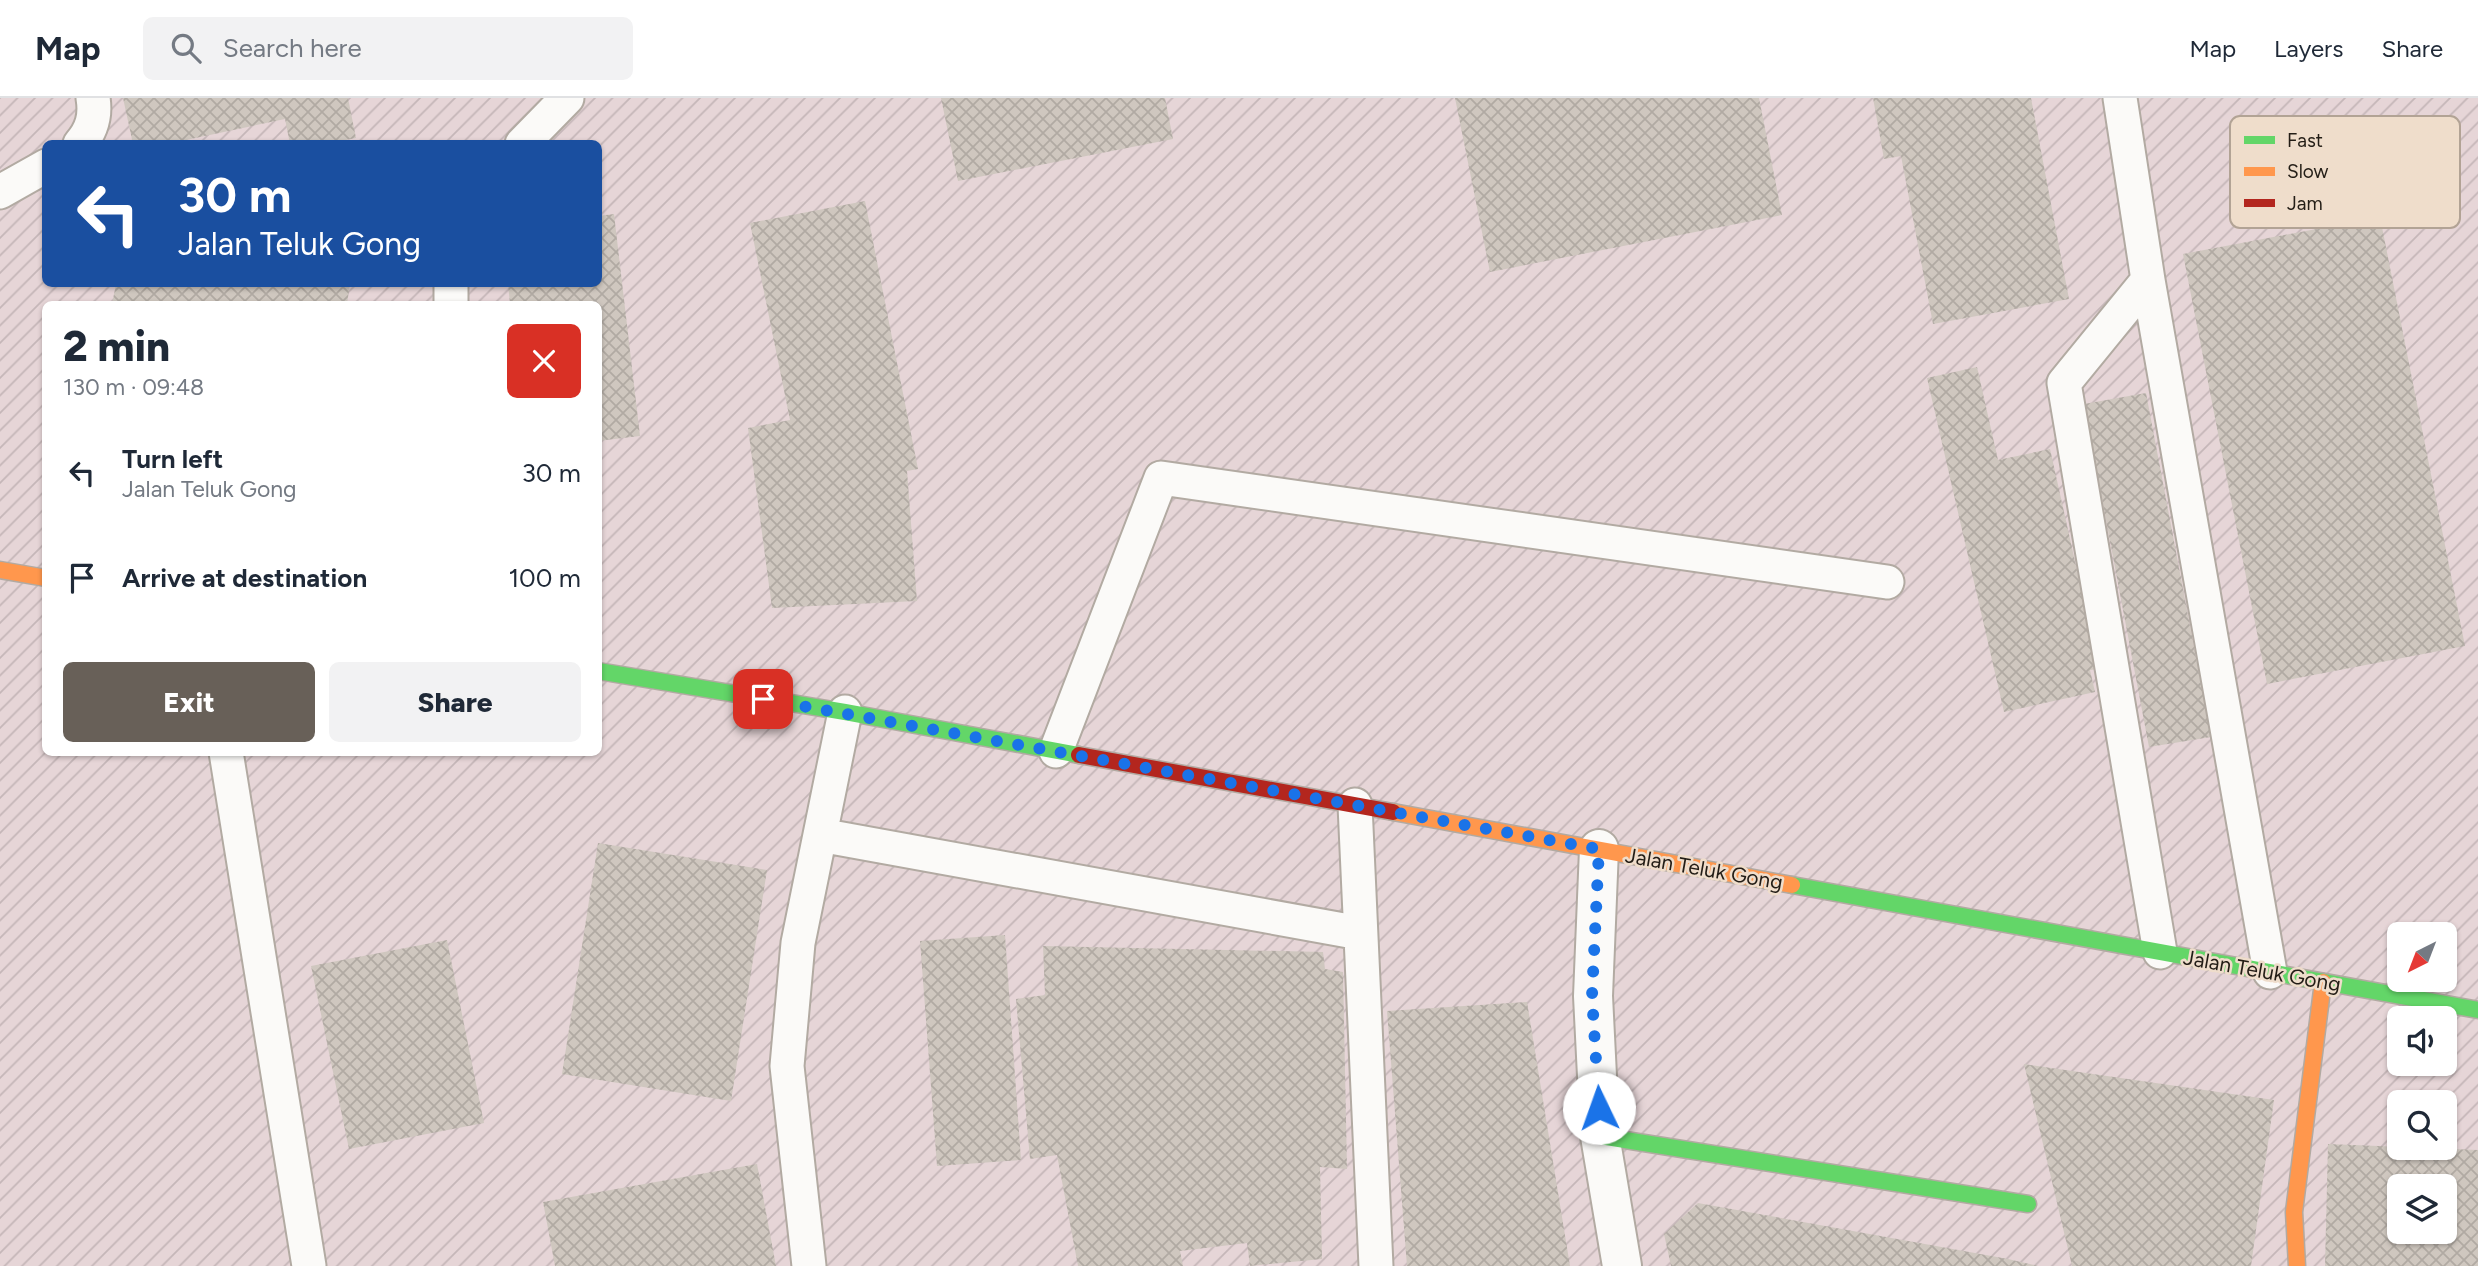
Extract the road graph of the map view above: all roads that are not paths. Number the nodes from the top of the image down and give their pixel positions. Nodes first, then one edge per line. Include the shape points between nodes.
1 (93, 98) edge
2 (567, 98) edge
3 (2120, 98) edge
4 (83, 140) edge
5 (526, 140) edge
6 (42, 168) edge
7 (0, 192) edge
8 (2148, 280) junction
9 (0, 570) edge
10 (42, 577) edge
11 (1886, 582) dead end
12 (602, 672) edge
13 (845, 712) junction
14 (1056, 751) junction
15 (227, 756) edge
16 (1355, 805) junction
17 (820, 835) junction
18 (1599, 849) junction
19 (1360, 933) junction
20 (2160, 952) junction
21 (2270, 972) junction
22 (2323, 982) junction
23 (2478, 1010) edge
24 (1600, 1136) junction
25 (2028, 1204) dead end
26 (309, 1266) edge
27 (810, 1266) edge
28 (1376, 1266) edge
29 (1622, 1266) edge
30 (2297, 1266) edge

1 - 4 lane via 96,112
2 - 5 lane
3 - 8 lane
6 - 7 lane
8 - 20 lane via 2064,383
8 - 21 lane
9 - 10 street
11 - 14 lane via 1161,478
12 - 13 street, Jalan Teluk Gong
13 - 14 street, Jalan Teluk Gong
13 - 17 lane
14 - 16 street, Jalan Teluk Gong
15 - 26 lane
16 - 18 street, Jalan Teluk Gong
16 - 19 lane
17 - 19 lane
17 - 27 lane via 797,943 787,1066
18 - 20 street, Jalan Teluk Gong
18 - 24 street via 1592,996
19 - 28 lane
20 - 21 street, Jalan Teluk Gong
21 - 22 street, Jalan Teluk Gong
22 - 23 street, Jalan Teluk Gong
22 - 30 street via 2294,1212
24 - 25 street
24 - 29 street

